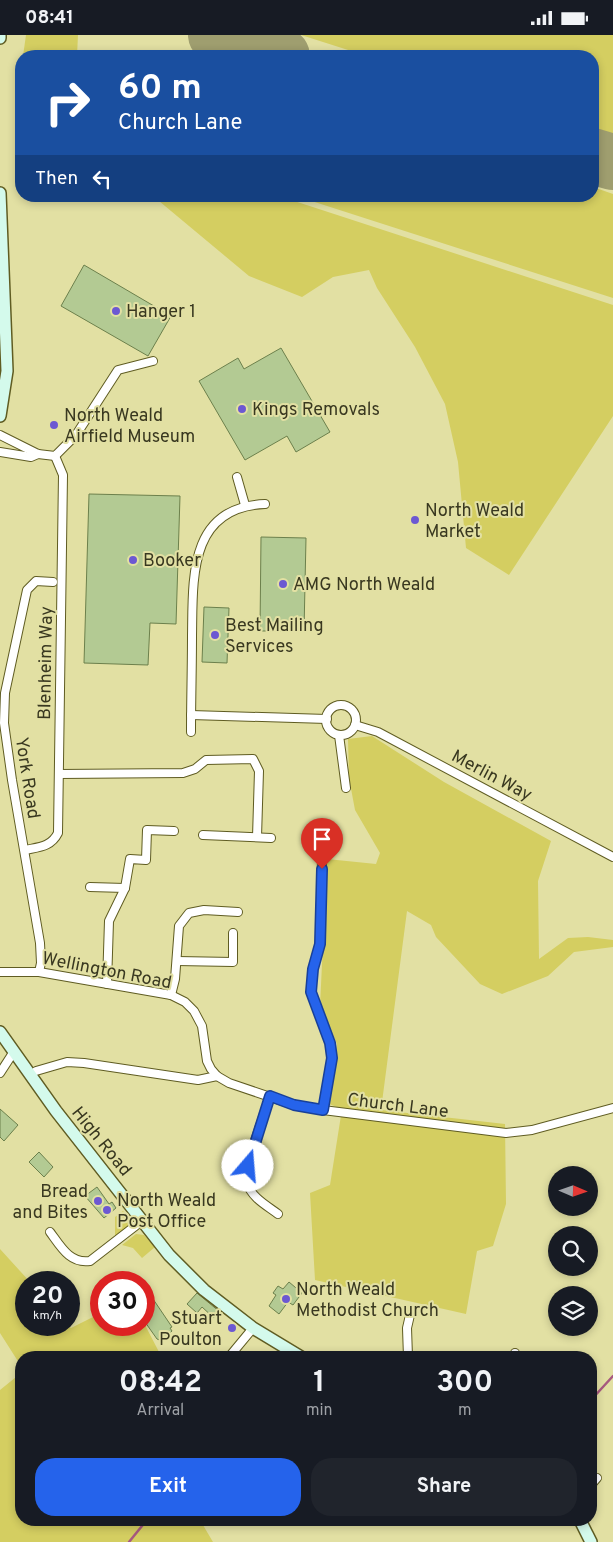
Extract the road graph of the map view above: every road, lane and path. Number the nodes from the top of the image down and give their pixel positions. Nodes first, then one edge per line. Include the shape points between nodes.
1 (0, 193) edge
2 (153, 361) dead end
3 (0, 416) edge
4 (0, 435) edge
5 (0, 452) edge
6 (38, 453) junction
7 (55, 456) junction
8 (237, 477) dead end
9 (245, 505) junction
10 (265, 505) dead end
11 (53, 582) dead end
12 (191, 715) junction
13 (327, 719) junction
14 (355, 725) junction
15 (190, 732) dead end
16 (340, 735) junction
17 (59, 773) junction
18 (346, 788) dead end
19 (174, 831) dead end
20 (203, 835) dead end
21 (257, 837) junction
22 (271, 838) dead end
23 (24, 850) junction
24 (613, 857) edge
25 (322, 858) dead end
26 (90, 887) dead end
27 (125, 888) junction
28 (238, 911) dead end
29 (234, 933) dead end
30 (177, 961) junction
31 (0, 971) edge
32 (39, 972) junction
33 (108, 984) junction
34 (171, 995) junction
35 (0, 1033) edge
36 (13, 1053) junction
37 (36, 1071) dead end
38 (0, 1073) edge
39 (217, 1076) junction
40 (270, 1096) junction
41 (613, 1108) edge
42 (323, 1110) junction
43 (278, 1214) dead end
44 (143, 1220) junction
45 (50, 1232) dead end
46 (410, 1315) dead end
47 (253, 1328) junction
48 (234, 1351) edge
49 (291, 1351) edge
50 (408, 1351) edge
51 (583, 1526) edge
52 (591, 1542) edge

1 - 3 main road via 7,342 6,386
2 - 7 street via 118,369 76,435
4 - 6 street
5 - 6 street via 31,457
6 - 7 street
7 - 17 street, Blenheim Way via 62,475
8 - 9 street
9 - 10 street
9 - 12 street via 217,521 202,543 194,575
11 - 23 street, York Road via 36,581 27,590 6,693 6,745
12 - 13 street
12 - 15 street
13 - 14 street via 333,708 346,706 354,712
13 - 16 street via 328,727
14 - 16 street via 347,734
14 - 24 street, Merlin Way via 378,732
16 - 18 street
17 - 21 street via 183,773 206,760 253,759 259,771
17 - 23 street, Blenheim Way via 58,833 54,841
19 - 27 street via 147,831 146,860 130,859
20 - 21 street
21 - 22 street
23 - 32 street, York Road via 40,943
25 - 42 street via 320,944 311,992 330,1043 332,1058
26 - 27 street
27 - 33 street via 109,921
28 - 30 street via 189,913 179,926
29 - 30 street via 233,962
30 - 34 street
31 - 32 street, Wellington Road
32 - 33 street, Wellington Road
33 - 34 street, Wellington Road
34 - 39 street, Wellington Road via 186,1002 198,1018 207,1061
35 - 36 main road, High Road
36 - 38 street
36 - 44 main road, High Road
37 - 39 street via 50,1065 76,1063 198,1081
39 - 40 street, Church Lane
40 - 42 street, Church Lane via 294,1105
40 - 43 street via 248,1166 247,1182 254,1196
41 - 42 street, Church Lane via 532,1130 506,1133
44 - 45 street via 90,1261 79,1263 68,1256
44 - 47 main road, High Road via 192,1279
46 - 50 street
47 - 48 street
47 - 49 main road, High Road
51 - 52 main road

